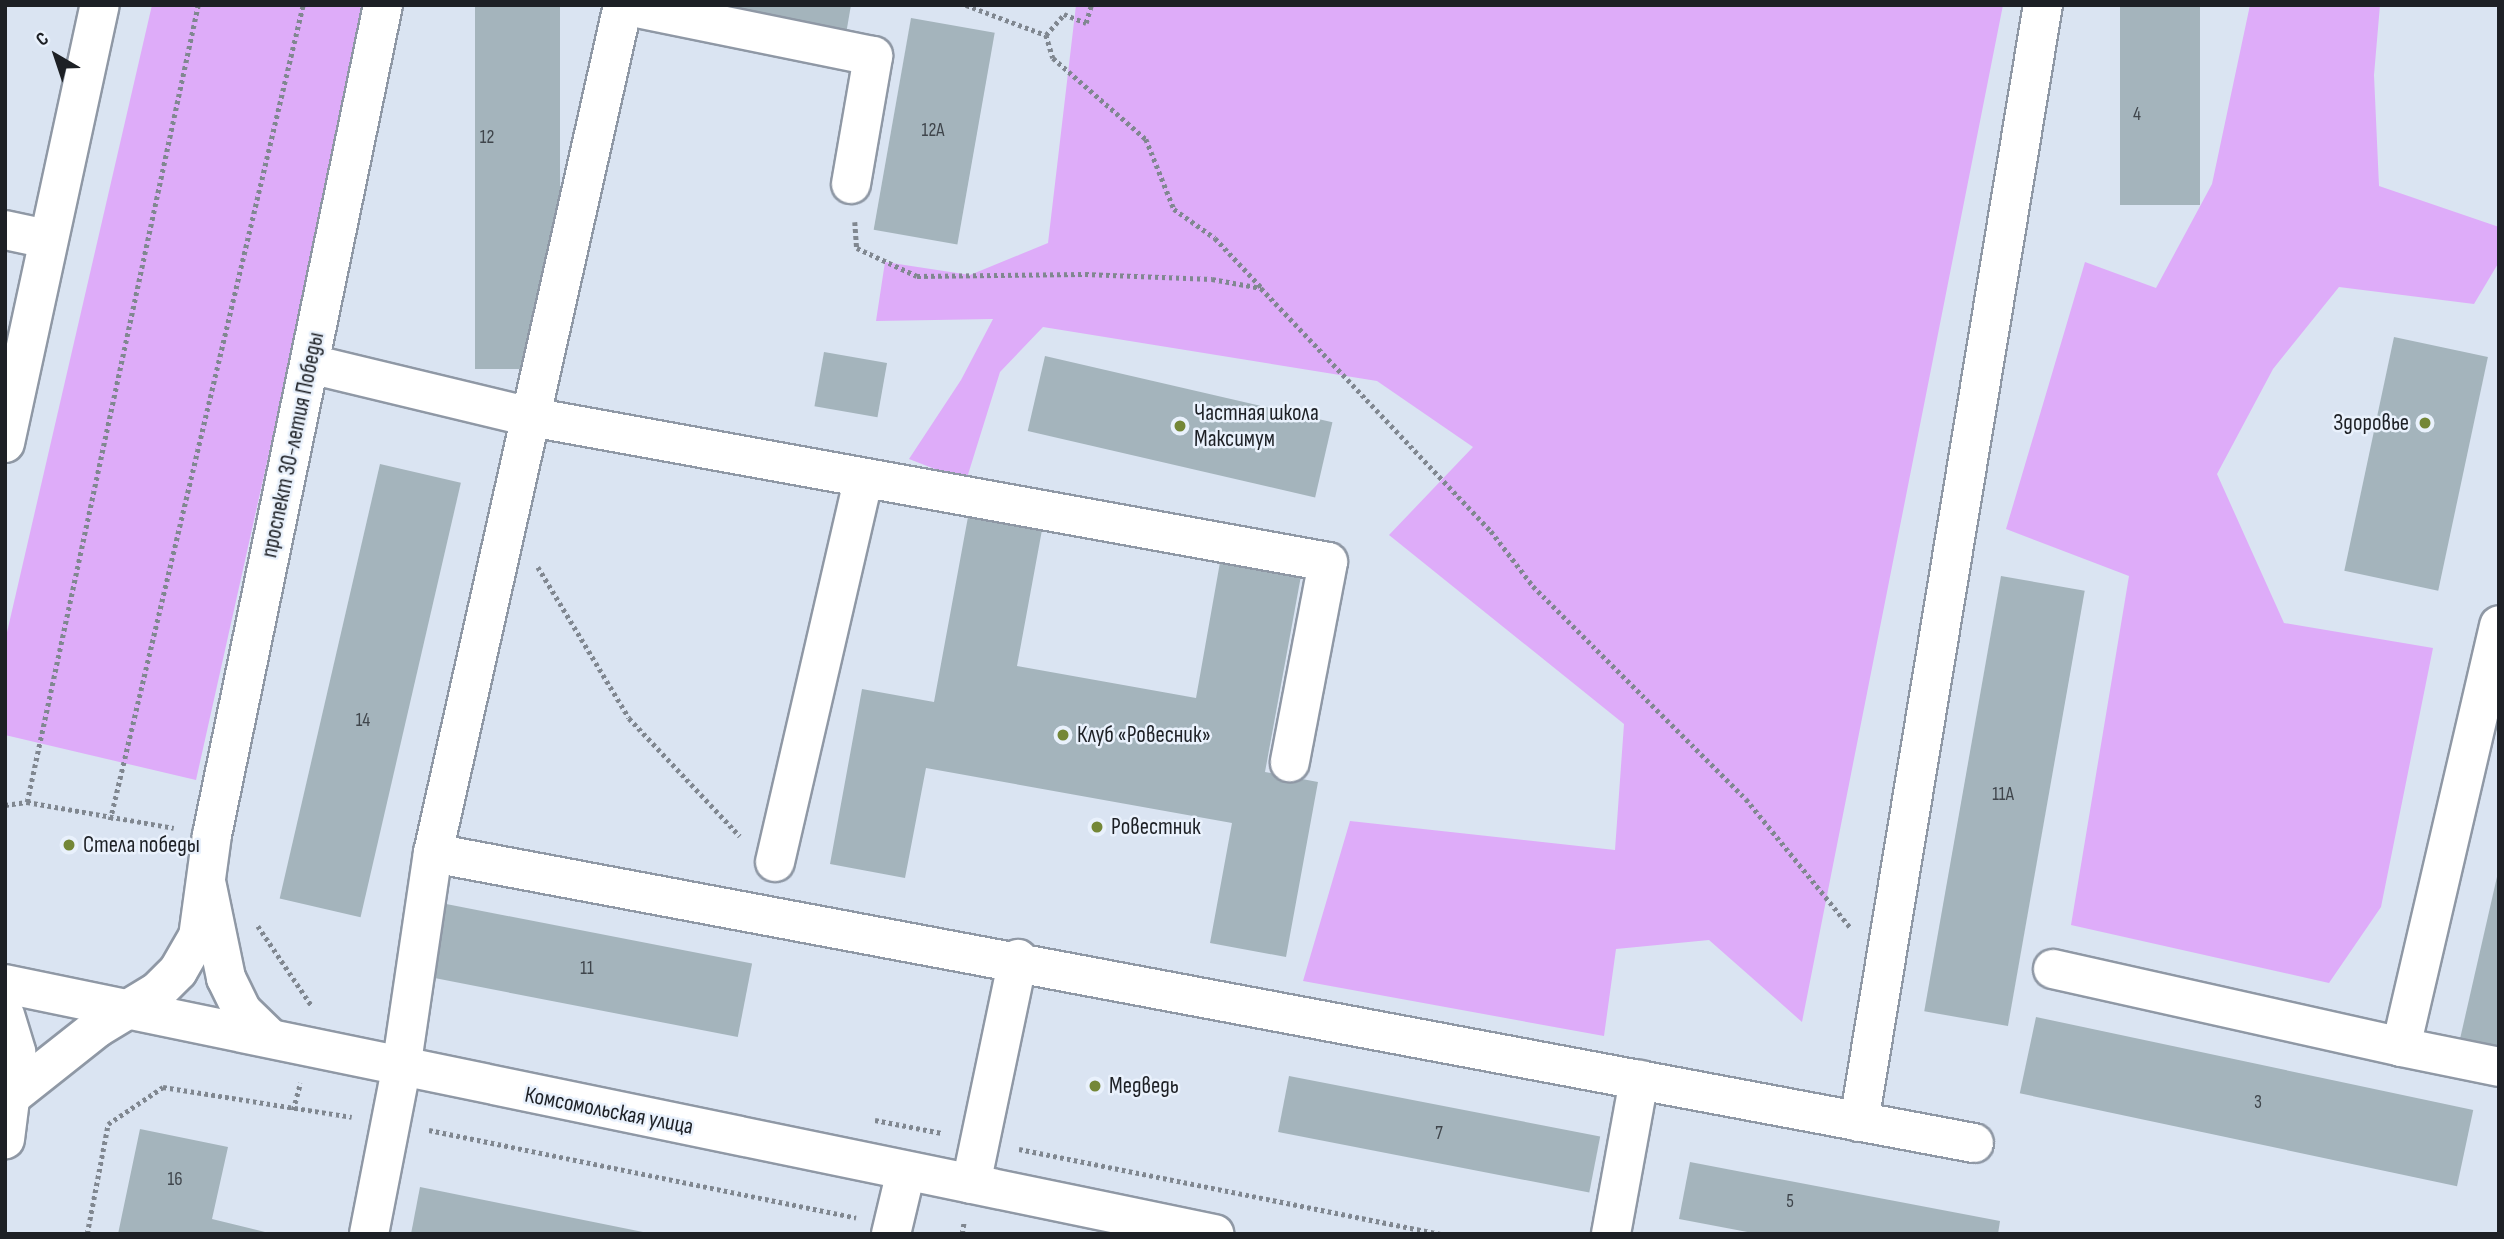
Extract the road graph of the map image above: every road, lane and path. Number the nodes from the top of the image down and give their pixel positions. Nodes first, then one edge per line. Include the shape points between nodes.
1 (100, 5) edge
2 (198, 5) edge
3 (303, 5) edge
4 (383, 5) edge
5 (966, 5) edge
6 (1091, 5) edge
7 (2043, 5) edge
8 (1046, 35) junction
9 (851, 184) joint
10 (5, 230) edge
11 (47, 239) junction
12 (1261, 288) junction
13 (310, 364) junction
14 (531, 416) junction
15 (5, 443) edge
16 (863, 480) junction
17 (508, 519) junction
18 (2499, 625) edge
19 (1290, 762) dead end
20 (27, 802) junction
21 (5, 804) edge
22 (110, 820) junction
23 (183, 830) dead end
24 (761, 852) joint
25 (433, 853) junction
26 (207, 886) junction
27 (252, 913) dead end
28 (1850, 927) dead end
29 (1018, 960) junction
30 (2053, 969) dead end
31 (5, 984) edge
32 (315, 1009) dead end
33 (130, 1010) junction
34 (5, 1015) edge
35 (270, 1038) junction
36 (2401, 1047) junction
37 (2499, 1067) edge
38 (401, 1069) junction
39 (302, 1075) dead end
40 (1639, 1080) junction
41 (15, 1093) junction
42 (293, 1110) junction
43 (391, 1122) junction
44 (1860, 1122) junction
45 (5, 1139) edge
46 (1974, 1143) dead end
47 (906, 1171) junction
48 (971, 1184) junction
49 (1077, 1220) edge
50 (892, 1230) edge
51 (87, 1234) edge
52 (369, 1234) edge
53 (1214, 1234) edge
54 (1611, 1234) edge

1 - 11 main road
2 - 20 path
3 - 22 path
4 - 13 main road, проспект 30-летия Победы
5 - 8 path
6 - 8 path via 1086,23 1064,14
7 - 44 main road
8 - 12 path via 1053,58 1146,139 1174,209 1215,238
9 - 12 path via 857,248 917,276 1085,274 1212,279
9 - 14 main road via 873,56 623,5
10 - 11 main road
11 - 15 main road
12 - 28 path via 1491,531 1533,586 1746,799
13 - 14 main road
13 - 26 main road, проспект 30-летия Победы via 212,835
14 - 16 main road
14 - 17 main road
16 - 19 main road via 1328,562
16 - 24 main road
17 - 24 path via 629,718
17 - 25 main road
18 - 36 main road
20 - 21 path
20 - 22 path
22 - 23 path
25 - 29 main road
25 - 38 main road
26 - 33 main road, проспект 30-летия Победы via 198,937 178,971
26 - 35 main road, проспект 30-летия Победы via 226,978 242,1011
27 - 32 path via 270,949
29 - 40 main road
29 - 48 main road
30 - 36 main road
31 - 33 main road, Комсомольская улица
33 - 35 main road, Комсомольская улица
33 - 41 main road, проспект 30-летия Победы via 97,1028
34 - 41 main road via 16,1052
35 - 38 main road, Комсомольская улица
36 - 37 main road
38 - 43 main road
38 - 47 main road, Комсомольская улица
39 - 42 path
40 - 44 main road
40 - 54 main road
41 - 45 main road
42 - 43 path
42 - 51 path via 163,1087 108,1124
43 - 50 path
43 - 52 main road
44 - 46 main road
47 - 48 main road, Комсомольская улица
47 - 50 main road
48 - 49 main road, Комсомольская улица
49 - 53 main road, Комсомольская улица

